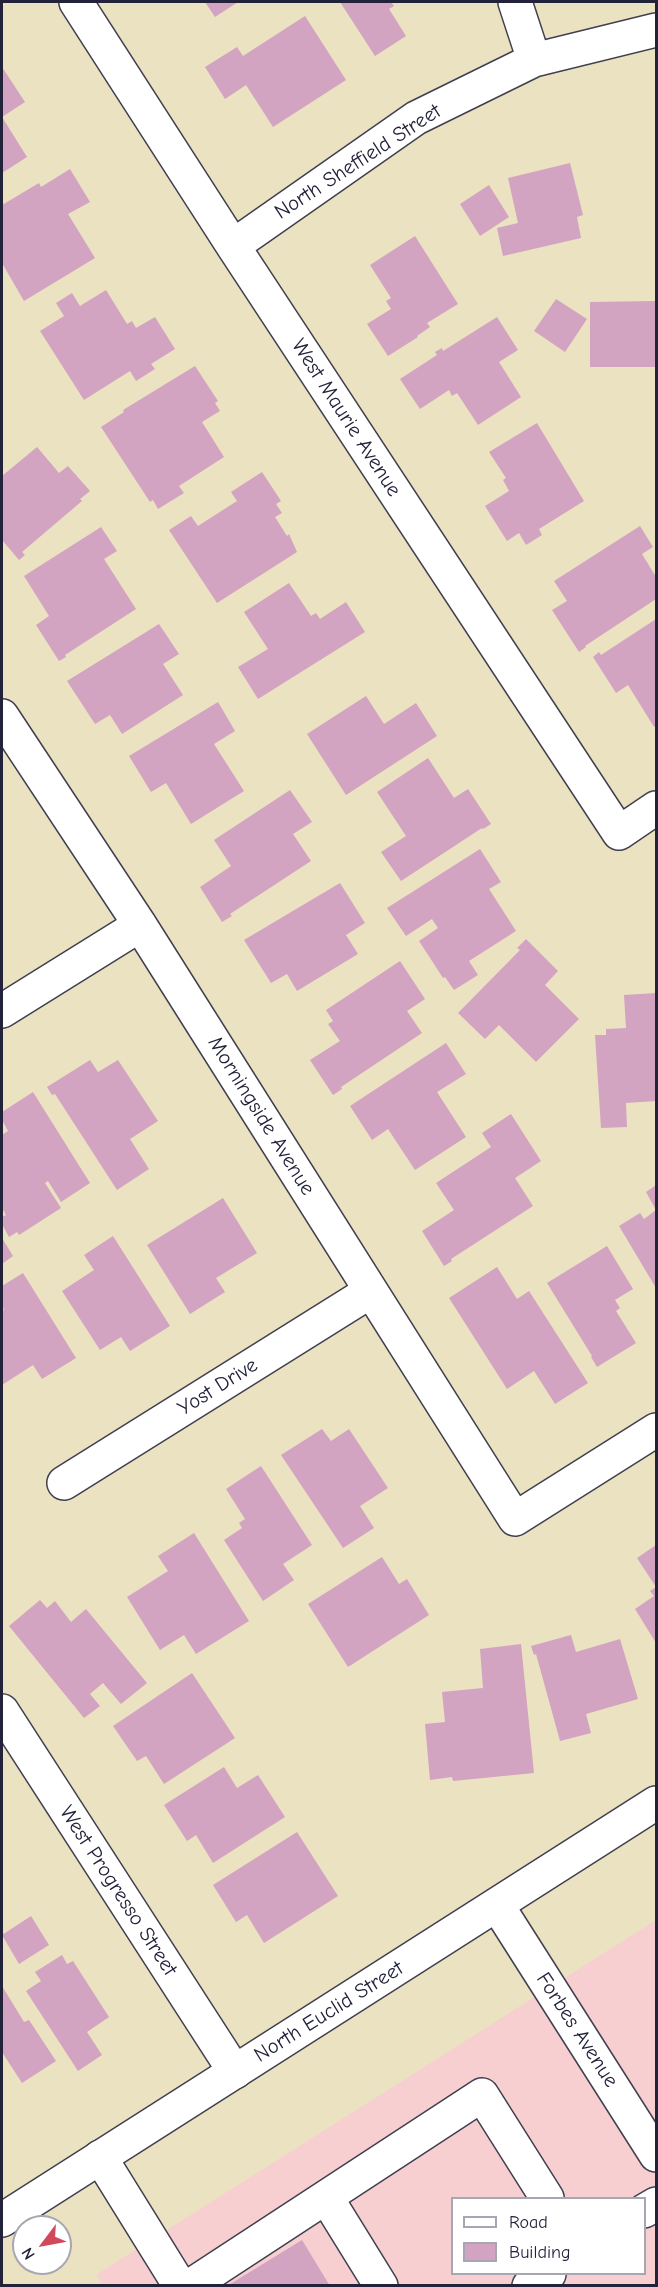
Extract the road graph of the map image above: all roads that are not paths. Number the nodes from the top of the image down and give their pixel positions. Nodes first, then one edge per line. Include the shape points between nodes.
1 (76, 2) edge
2 (515, 2) edge
3 (657, 30) edge
4 (534, 60) junction
5 (233, 246) junction
6 (2, 716) edge
7 (657, 808) edge
8 (140, 924) junction
9 (2, 1011) edge
10 (371, 1291) junction
11 (657, 1430) edge
12 (64, 1483) dead end
13 (2, 1711) edge
14 (657, 1803) edge
15 (497, 1905) junction
16 (235, 2072) junction
17 (657, 2155) edge
18 (100, 2157) junction
19 (326, 2197) junction
20 (546, 2197) edge
21 (2, 2220) edge
22 (547, 2275) edge
23 (180, 2286) edge
24 (190, 2286) edge
25 (381, 2286) edge
26 (530, 2286) edge

1 - 5 street, West Maurie Avenue
2 - 4 street
3 - 4 street, North Sheffield Street
4 - 5 street, North Sheffield Street via 417,118
5 - 7 street, West Maurie Avenue via 619,833
6 - 8 street, Morningside Avenue
8 - 9 street
8 - 10 street, Morningside Avenue
10 - 11 street, Morningside Avenue via 515,1519
10 - 12 street, Yost Drive
13 - 16 street, West Progresso Street
14 - 15 street, North Euclid Street
15 - 16 street, North Euclid Street
15 - 17 street, Forbes Avenue
16 - 18 street, North Euclid Street
18 - 21 street, North Euclid Street
18 - 23 street
19 - 20 street via 482,2095
19 - 24 street
19 - 25 street
22 - 26 street

